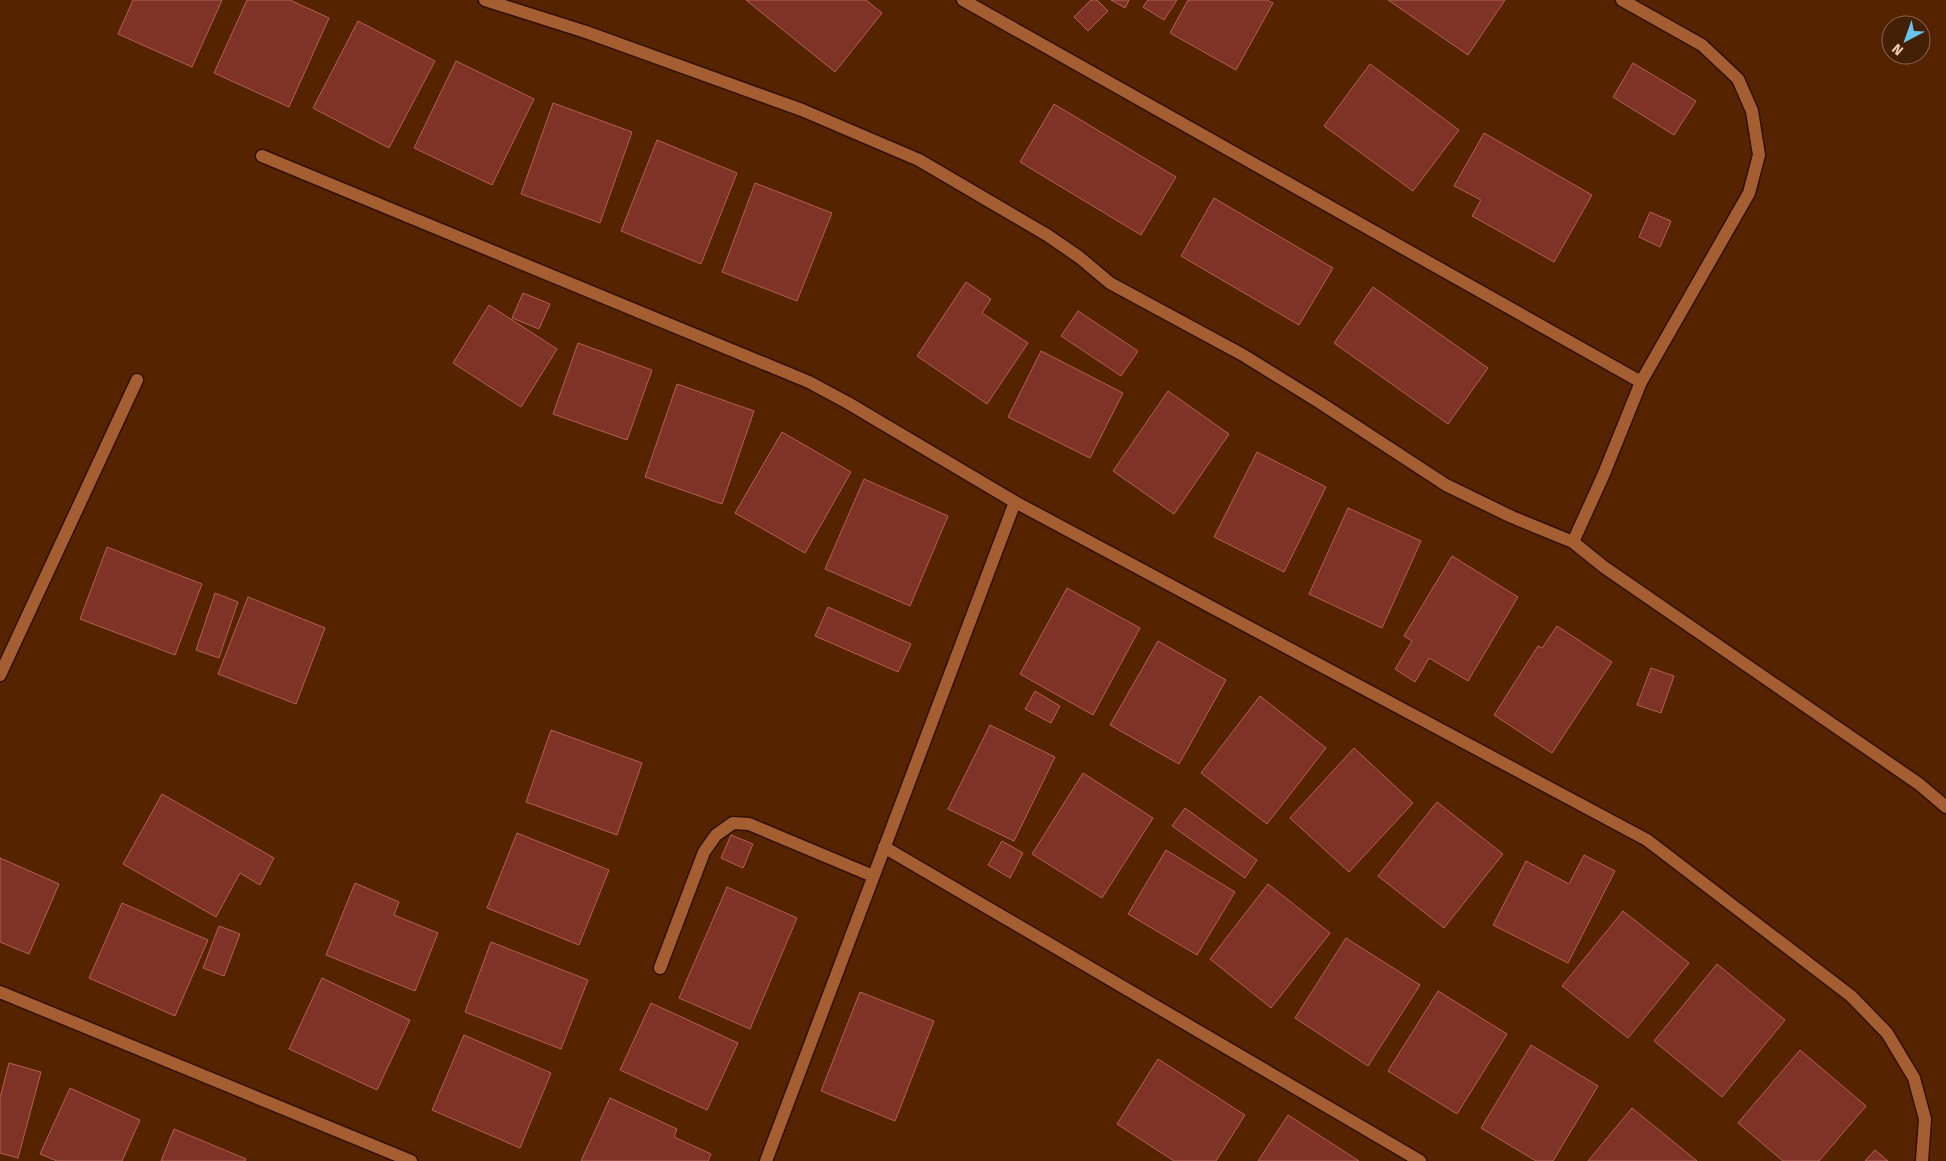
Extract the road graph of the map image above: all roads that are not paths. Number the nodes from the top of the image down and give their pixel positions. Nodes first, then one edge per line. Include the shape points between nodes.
1 (485, 0) edge
2 (963, 0) edge
3 (1622, 0) edge
4 (262, 156) dead end
5 (137, 380) dead end
6 (1641, 382) junction
7 (1015, 502) junction
8 (1573, 542) junction
9 (0, 675) edge
10 (1946, 807) edge
11 (884, 847) junction
12 (873, 876) junction
13 (660, 968) dead end
14 (0, 992) edge
15 (411, 1161) edge
16 (766, 1161) edge
17 (1420, 1161) edge
18 (1922, 1161) edge

1 - 8 street via 586,32 802,110 919,160 1047,235 1110,283 1243,355 1446,485
2 - 6 street
3 - 6 street via 1702,45 1738,79 1752,111 1759,155 1749,193
4 - 7 street via 809,382
5 - 9 street
6 - 8 street
7 - 11 street
7 - 18 street via 1647,840 1851,996 1887,1033 1914,1078 1925,1119
8 - 10 street via 1604,567 1919,784
11 - 12 street
11 - 17 street
12 - 13 street via 749,824 733,822 716,835 704,852
12 - 16 street
14 - 15 street

